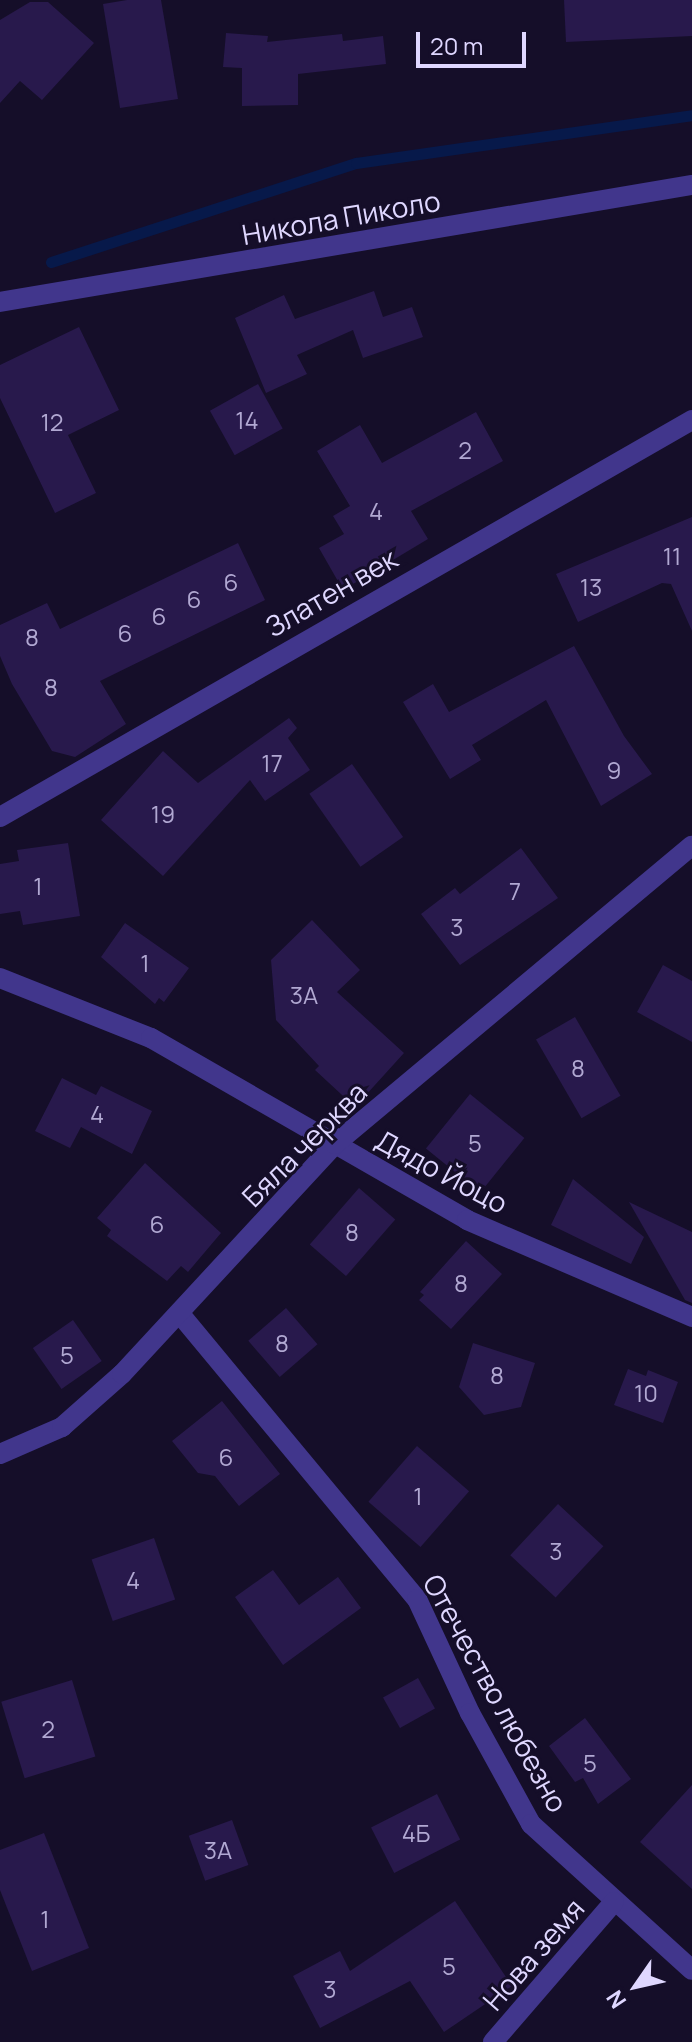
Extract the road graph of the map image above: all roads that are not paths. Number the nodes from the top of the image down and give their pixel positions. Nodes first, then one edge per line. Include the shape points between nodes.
1 (692, 185) edge
2 (0, 302) edge
3 (692, 420) edge
4 (0, 817) edge
5 (692, 846) edge
6 (0, 978) edge
7 (335, 1144) junction
8 (180, 1314) junction
9 (692, 1317) edge
10 (0, 1454) edge
11 (614, 1902) junction
12 (692, 1970) edge
13 (493, 2042) edge

1 - 2 street, Никола Пиколо
3 - 4 street, Златен век
5 - 7 street, Бяла черква
6 - 7 street, Дядо Йоцо via 151,1038
7 - 8 street, Бяла черква
7 - 9 street, Дядо Йоцо via 467,1220
8 - 10 street, Бяла черква via 62,1427
8 - 11 street, Отечество любезно via 417,1599 470,1713 531,1824
11 - 12 street, Отечество любезно
11 - 13 street, Нова земя

